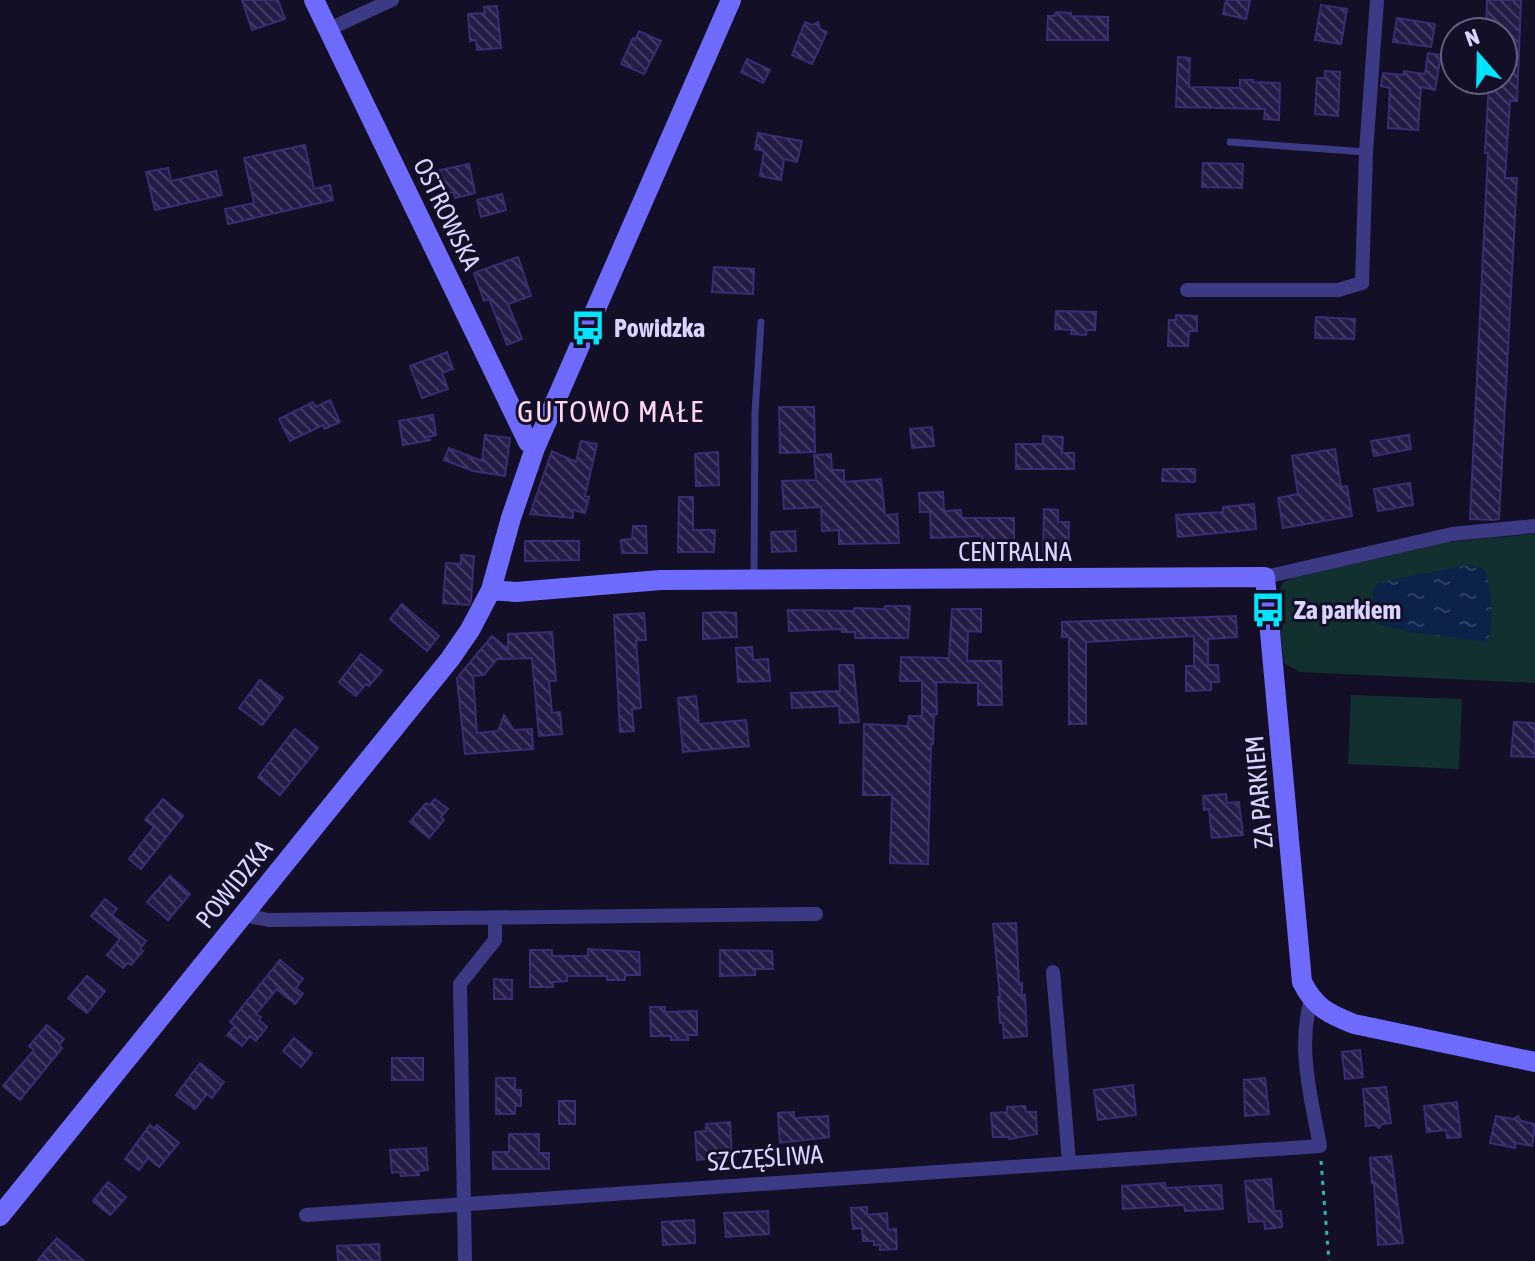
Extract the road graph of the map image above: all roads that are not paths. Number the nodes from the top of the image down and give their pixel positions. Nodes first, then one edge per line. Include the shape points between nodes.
1 (314, 0) edge
2 (392, 0) edge
3 (731, 0) edge
4 (1377, 0) edge
5 (329, 29) junction
6 (1230, 142) dead end
7 (1366, 152) junction
8 (1187, 290) dead end
9 (761, 322) dead end
10 (535, 448) junction
11 (1535, 526) edge
12 (1265, 577) junction
13 (754, 580) junction
14 (491, 590) junction
15 (816, 914) dead end
16 (243, 915) junction
17 (495, 918) junction
18 (1053, 972) dead end
19 (1311, 1000) junction
20 (1535, 1062) edge
21 (1320, 1146) joint
22 (1069, 1162) junction
23 (465, 1203) junction
24 (306, 1215) dead end
25 (0, 1216) edge
26 (465, 1261) edge

1 - 5 street, OSTROWSKA
2 - 5 street
3 - 10 street, POWIDZKA
4 - 7 street
5 - 10 street, OSTROWSKA
6 - 7 lane
7 - 8 street via 1362,283 1338,290
9 - 13 lane
10 - 14 street, POWIDZKA
11 - 12 street, CENTRALNA via 1452,534
12 - 13 street, CENTRALNA
12 - 19 street, ZA PARKIEM via 1302,982
13 - 14 street, CENTRALNA
14 - 16 street, POWIDZKA via 450,659
15 - 17 street
16 - 17 street via 269,920
16 - 25 street, POWIDZKA
17 - 23 street via 495,940 460,984
18 - 22 street
19 - 20 street via 1354,1024
19 - 21 street, ZA PARKIEM via 1303,1052
21 - 22 street, SZCZĘŚLIWA
22 - 23 street, SZCZĘŚLIWA
23 - 24 street, SZCZĘŚLIWA
23 - 26 street

